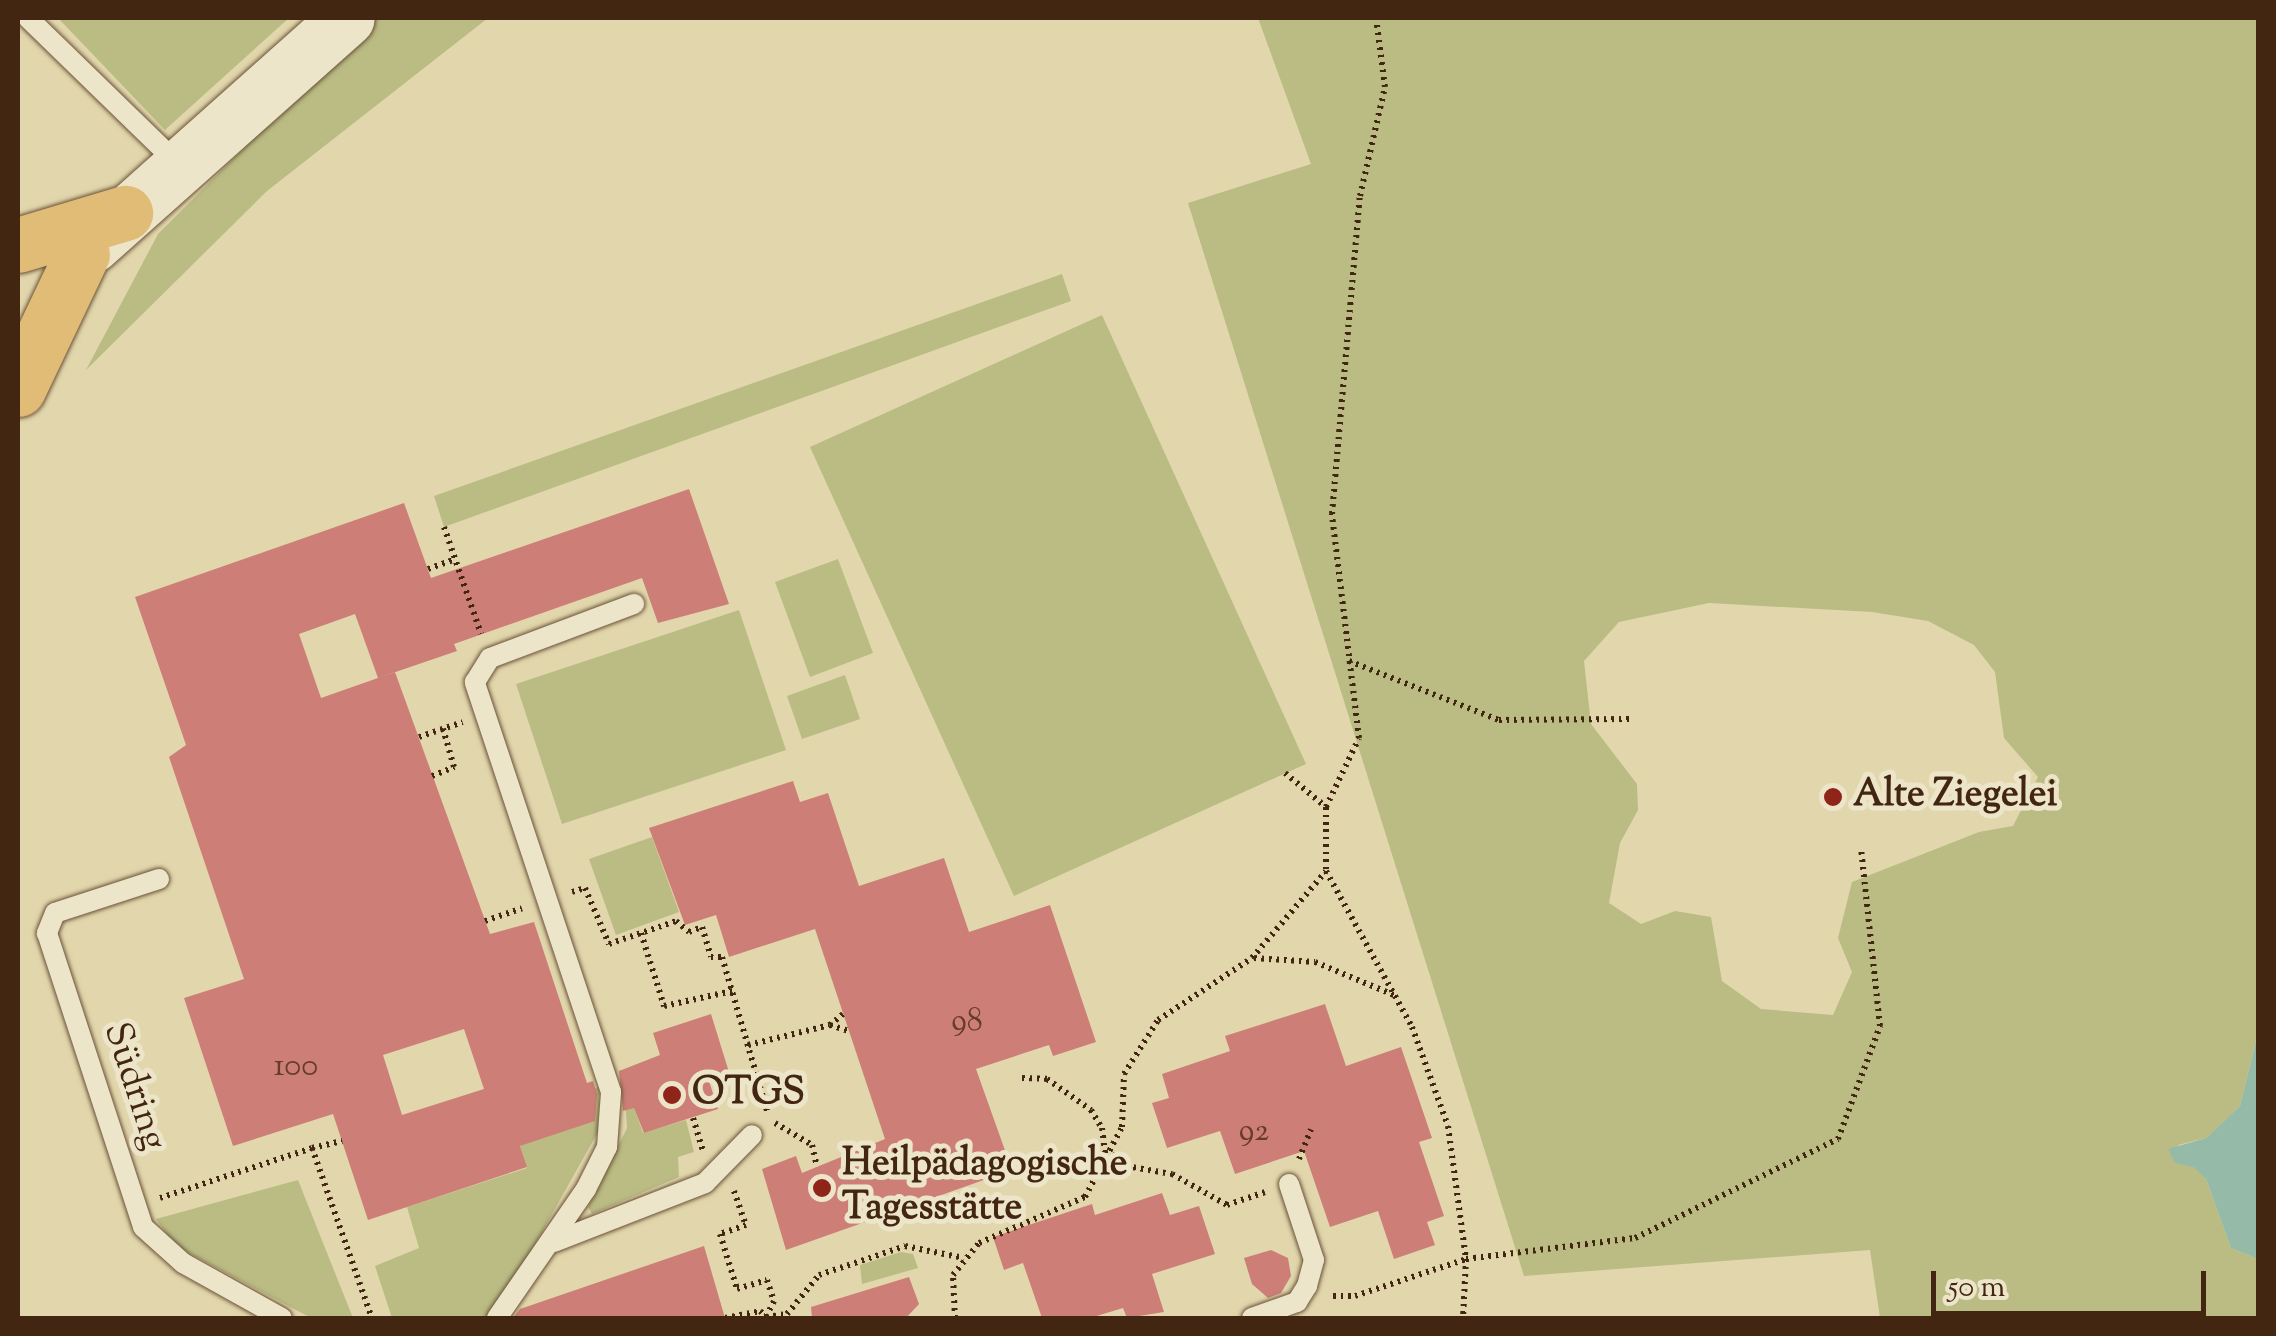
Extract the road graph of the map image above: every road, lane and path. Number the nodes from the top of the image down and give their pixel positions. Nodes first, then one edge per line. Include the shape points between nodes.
1 (28, 18) edge
2 (347, 18) edge
3 (1376, 18) edge
4 (178, 164) junction
5 (125, 214) junction
6 (18, 245) edge
7 (82, 254) junction
8 (18, 310) edge
9 (18, 389) edge
10 (444, 527) dead end
11 (455, 559) junction
12 (428, 568) dead end
13 (634, 604) dead end
14 (490, 658) junction
15 (1349, 661) junction
16 (483, 715) junction
17 (1629, 719) dead end
18 (443, 729) junction
19 (418, 738) dead end
20 (1285, 773) dead end
21 (432, 776) dead end
22 (1326, 807) junction
23 (1862, 850) dead end
24 (1326, 871) junction
25 (159, 879) dead end
26 (560, 896) dead end
27 (641, 933) junction
28 (1252, 958) junction
29 (732, 990) junction
30 (1395, 995) junction
31 (843, 1014) dead end
32 (830, 1024) junction
33 (849, 1030) dead end
34 (748, 1045) junction
35 (1022, 1078) dead end
36 (770, 1120) junction
37 (1311, 1129) dead end
38 (752, 1135) joint
39 (342, 1142) dead end
40 (312, 1148) junction
41 (1112, 1154) junction
42 (1106, 1163) junction
43 (818, 1166) dead end
44 (1290, 1184) junction
45 (739, 1204) dead end
46 (135, 1206) junction
47 (552, 1243) junction
48 (964, 1258) junction
49 (1466, 1259) junction
50 (1328, 1296) dead end
51 (282, 1318) edge
52 (372, 1318) edge
53 (497, 1318) edge
54 (725, 1318) edge
55 (767, 1318) edge
56 (955, 1318) edge
57 (1252, 1318) edge
58 (1463, 1318) edge

1 - 4 lane
2 - 4 main road
3 - 15 path via 1385,87 1360,196 1332,514
4 - 5 main road
5 - 6 highway
5 - 7 main road
7 - 8 highway
7 - 9 highway
10 - 11 path
11 - 12 path
11 - 14 path
13 - 14 lane
14 - 16 lane via 475,682
15 - 17 path via 1499,720
15 - 22 path via 1358,738
16 - 18 path
16 - 47 lane via 611,1092 607,1148
18 - 19 path
18 - 21 path via 454,767
20 - 22 path
22 - 24 path
23 - 49 path via 1880,1026 1838,1140 1635,1238
24 - 28 path
24 - 30 path
25 - 46 lane, Südring via 54,913 47,933
26 - 27 path via 585,888 609,944
27 - 29 path via 676,921 689,932 702,927 711,957 722,957
27 - 29 path via 664,1006
28 - 30 path via 1316,962
28 - 41 path via 1158,1020 1124,1074 1122,1127
29 - 34 path
30 - 49 path via 1448,1126
31 - 32 path
32 - 33 path
32 - 34 path
34 - 36 path
35 - 42 path via 1047,1079 1092,1110 1102,1128
36 - 38 path
36 - 43 path via 812,1144
37 - 44 path
38 - 47 lane via 704,1183
39 - 40 path
40 - 46 path
40 - 52 path
41 - 42 path
41 - 44 path via 1126,1166 1172,1174 1226,1205
42 - 48 path via 1084,1197 991,1234
44 - 57 lane via 1314,1260 1307,1286 1297,1302
45 - 55 path via 746,1225 720,1234 737,1289 767,1280 774,1301
46 - 51 lane, Südring via 143,1228 182,1263
47 - 53 lane
48 - 55 path via 904,1246 819,1275 787,1314
48 - 56 path via 953,1275
49 - 50 path via 1355,1296
49 - 58 path
54 - 55 path via 743,1312

